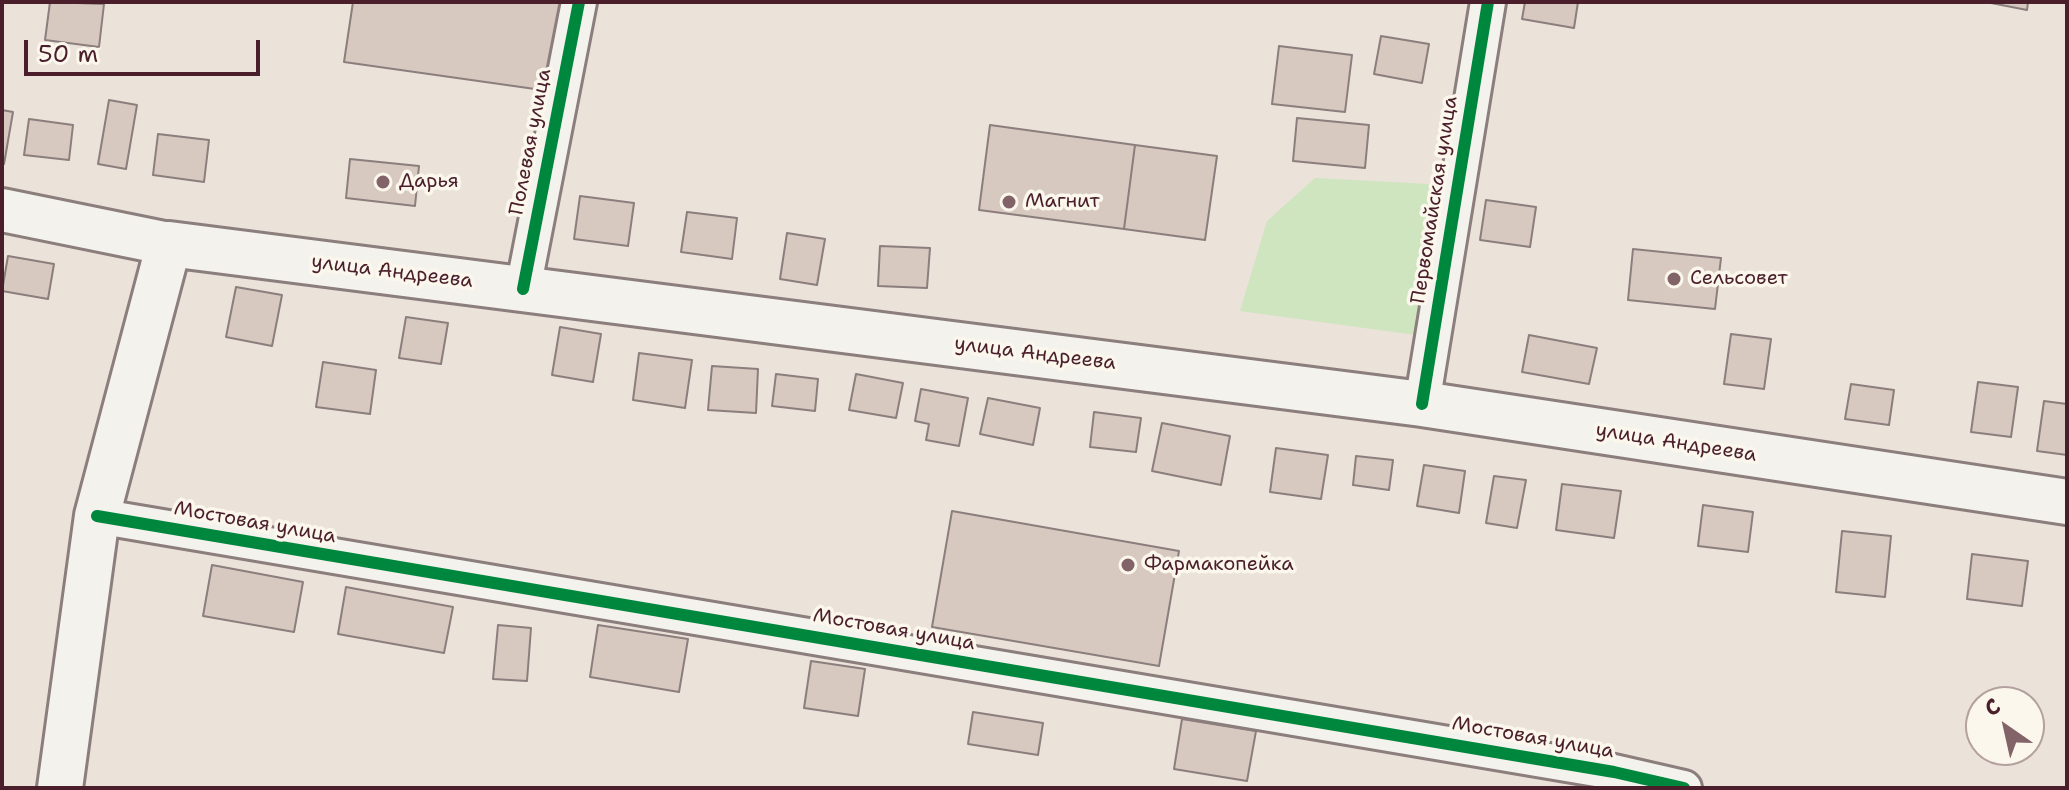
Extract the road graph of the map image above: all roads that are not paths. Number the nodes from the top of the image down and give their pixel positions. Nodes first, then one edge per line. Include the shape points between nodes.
1 (579, 2) edge
2 (1488, 2) edge
3 (2, 210) edge
4 (169, 244) junction
5 (523, 289) junction
6 (1422, 404) junction
7 (2067, 502) edge
8 (97, 516) junction
9 (60, 788) edge
10 (1684, 788) edge

1 - 5 street, Полевая улица
2 - 6 street, Первомайская улица
3 - 4 street, улица Андреева
4 - 5 main road, улица Андреева
4 - 8 main road
5 - 6 main road, улица Андреева
6 - 7 main road, улица Андреева
8 - 9 main road
8 - 10 street, Мостовая улица via 1598,769

